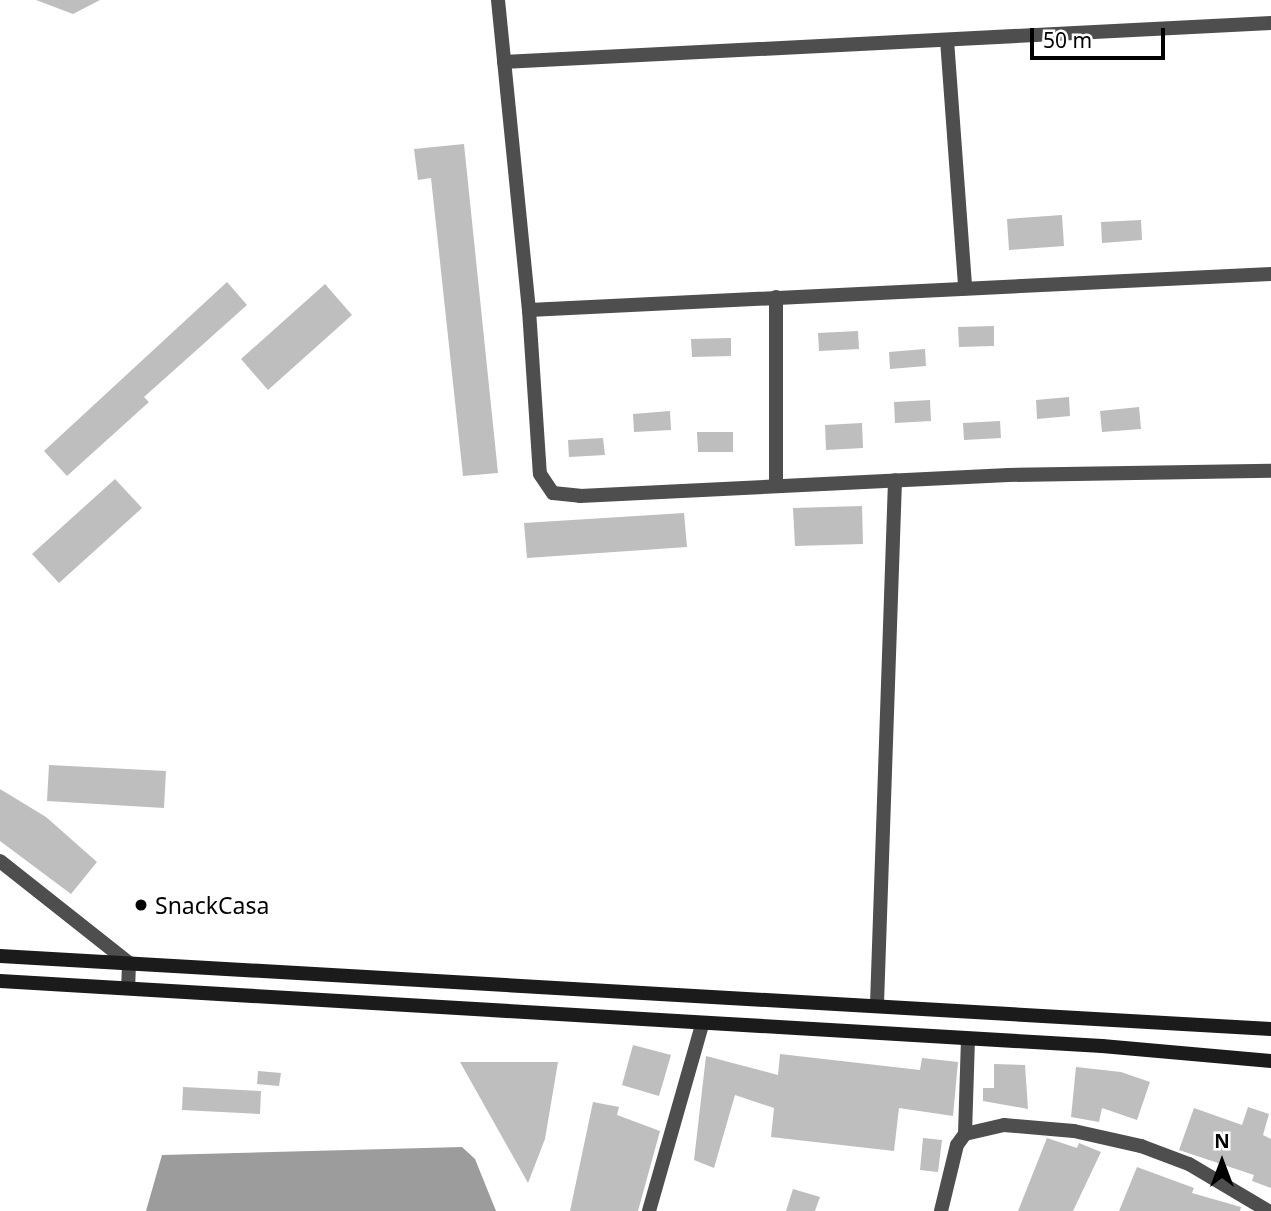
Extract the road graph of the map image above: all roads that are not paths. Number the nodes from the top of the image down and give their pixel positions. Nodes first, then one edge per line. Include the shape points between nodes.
1 (498, 0) edge
2 (1271, 23) edge
3 (947, 40) junction
4 (504, 62) junction
5 (1271, 274) edge
6 (965, 288) junction
7 (776, 298) junction
8 (529, 310) junction
9 (1271, 471) edge
10 (895, 480) junction
11 (776, 485) junction
12 (0, 861) edge
13 (0, 956) edge
14 (128, 963) junction
15 (0, 981) edge
16 (128, 987) junction
17 (877, 1004) junction
18 (702, 1025) junction
19 (1271, 1028) edge
20 (968, 1040) junction
21 (1271, 1060) edge
22 (965, 1134) junction
23 (649, 1211) edge
24 (941, 1211) edge
25 (1268, 1211) edge

1 - 4 street
2 - 3 street
3 - 4 street
3 - 6 street
4 - 8 street
5 - 6 street
6 - 7 street
7 - 8 street
7 - 11 street
8 - 11 street via 540,474 553,493 580,496
9 - 10 street
10 - 11 street
10 - 17 street
12 - 14 street
13 - 14 main road
14 - 16 street
14 - 17 main road
15 - 16 main road
16 - 18 main road
17 - 19 main road
18 - 20 main road
18 - 23 street
20 - 21 main road
20 - 22 street
22 - 24 street via 957,1146
22 - 25 street via 1004,1125 1074,1131 1140,1146 1189,1164

